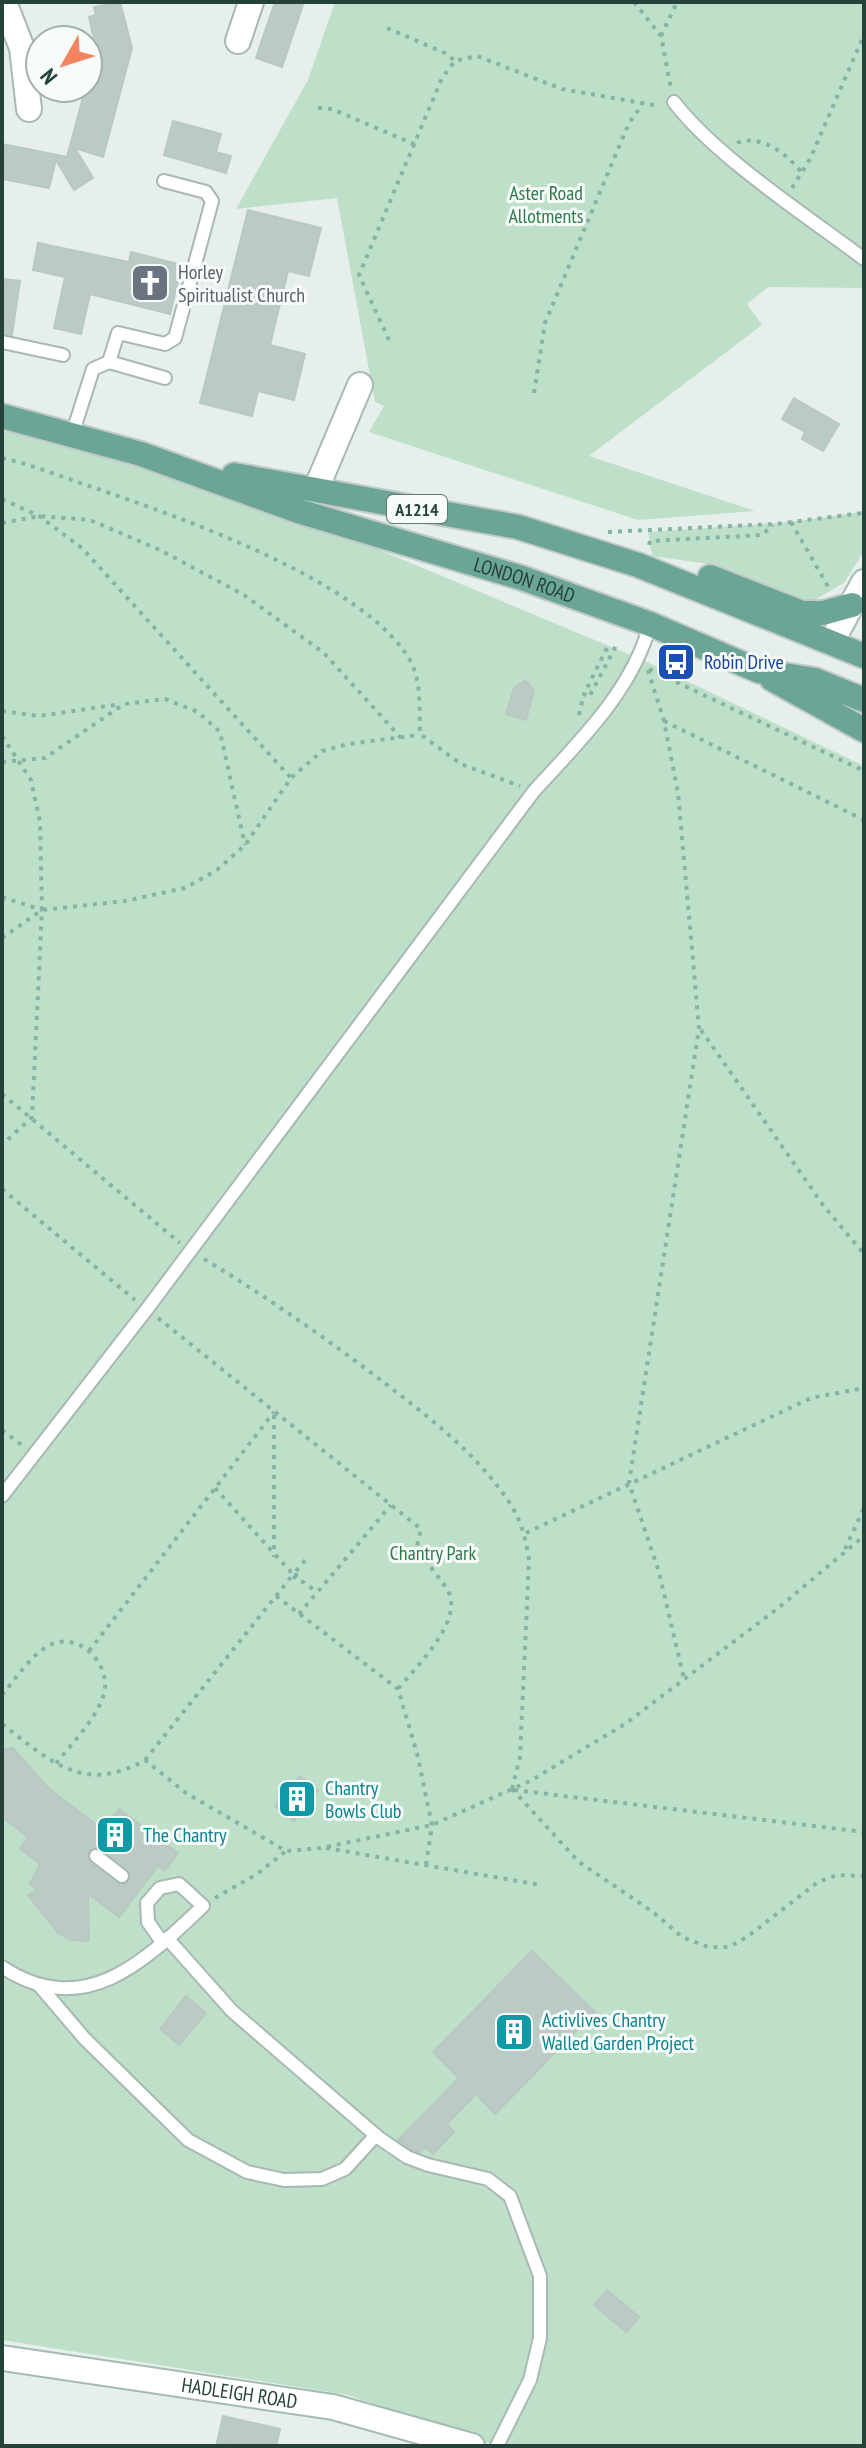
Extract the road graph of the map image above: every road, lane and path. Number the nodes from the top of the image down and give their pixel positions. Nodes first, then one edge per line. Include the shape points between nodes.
1 (4, 2) edge
2 (251, 2) edge
3 (634, 2) edge
4 (677, 2) edge
5 (387, 28) dead end
6 (864, 35) edge
7 (661, 36) junction
8 (238, 41) dead end
9 (455, 61) junction
10 (674, 102) junction
11 (642, 105) junction
12 (318, 108) dead end
13 (29, 109) dead end
14 (416, 145) junction
15 (728, 154) junction
16 (802, 173) junction
17 (164, 181) dead end
18 (785, 199) junction
19 (864, 259) edge
20 (389, 340) dead end
21 (2, 342) edge
22 (63, 355) dead end
23 (109, 362) junction
24 (165, 378) dead end
25 (360, 385) dead end
26 (534, 393) dead end
27 (2, 416) edge
28 (72, 435) junction
29 (2, 458) edge
30 (181, 467) junction
31 (316, 489) junction
32 (2, 499) edge
33 (39, 516) junction
34 (791, 522) dead end
35 (2, 523) edge
36 (775, 524) dead end
37 (648, 558) junction
38 (864, 582) edge
39 (852, 605) junction
40 (650, 624) junction
41 (832, 641) junction
42 (618, 642) dead end
43 (607, 648) dead end
44 (864, 656) edge
45 (759, 671) junction
46 (815, 680) junction
47 (864, 700) edge
48 (124, 704) junction
49 (2, 711) edge
50 (664, 721) junction
51 (864, 730) edge
52 (420, 734) junction
53 (2, 736) edge
54 (402, 739) junction
55 (2, 762) edge
56 (19, 762) junction
57 (864, 771) edge
58 (291, 778) junction
59 (534, 791) junction
60 (864, 820) edge
61 (245, 845) junction
62 (2, 897) edge
63 (42, 910) junction
64 (2, 938) edge
65 (699, 1028) junction
66 (2, 1094) edge
67 (32, 1117) junction
68 (2, 1145) edge
69 (2, 1189) edge
70 (191, 1251) junction
71 (864, 1254) edge
72 (147, 1309) junction
73 (864, 1388) edge
74 (274, 1412) junction
75 (2, 1430) edge
76 (34, 1454) junction
77 (629, 1483) junction
78 (215, 1488) junction
79 (2, 1496) edge
80 (391, 1505) junction
81 (864, 1508) edge
82 (525, 1533) junction
83 (864, 1536) edge
84 (843, 1552) junction
85 (274, 1557) junction
86 (307, 1558) dead end
87 (293, 1574) junction
88 (317, 1592) junction
89 (276, 1596) junction
90 (299, 1614) junction
91 (89, 1651) junction
92 (684, 1679) junction
93 (398, 1689) junction
94 (2, 1695) edge
95 (2, 1724) edge
96 (145, 1760) junction
97 (55, 1765) junction
98 (512, 1789) junction
99 (432, 1825) junction
100 (864, 1832) edge
101 (321, 1848) junction
102 (286, 1851) junction
103 (96, 1856) dead end
104 (426, 1865) junction
105 (122, 1876) dead end
106 (864, 1876) edge
107 (541, 1885) dead end
108 (203, 1906) junction
109 (164, 1940) junction
110 (2, 1967) edge
111 (39, 1985) junction
112 (376, 2135) junction
113 (2, 2358) edge
114 (420, 2438) edge
115 (472, 2446) edge
116 (497, 2446) edge

1 - 13 street via 25,58
2 - 8 street
3 - 7 path
4 - 7 path
5 - 9 path
6 - 16 path
7 - 10 path
9 - 11 path via 477,56 562,89
9 - 14 path via 442,78
10 - 11 path
10 - 15 lane
11 - 26 path via 629,123 545,323
12 - 14 path via 332,109
14 - 20 path via 359,275
15 - 16 path via 738,142 755,140 788,157
15 - 18 lane
16 - 18 path
17 - 23 lane via 206,192 212,201 175,338 165,344 118,333
18 - 19 lane
21 - 22 lane
23 - 24 lane
23 - 28 lane via 93,369
25 - 31 street
27 - 28 main road, LONDON ROAD / A1214
28 - 30 main road, LONDON ROAD / A1214
29 - 52 path via 236,539 340,596 390,635 411,664 419,689
30 - 31 main road, LONDON ROAD / A1214
30 - 40 main road, LONDON ROAD / A1214 via 298,511 508,573
31 - 37 main road, LONDON ROAD / A1214
32 - 33 path
33 - 35 path
33 - 54 path via 90,520 244,595 324,653
33 - 58 path via 82,548
34 - 39 path via 832,593
36 - 37 path via 762,535 650,541
37 - 39 main road via 802,613
37 - 41 main road, LONDON ROAD / A1214
38 - 39 street
39 - 41 street
40 - 45 main road, LONDON ROAD / A1214
40 - 59 lane via 632,669 615,694
41 - 44 main road, LONDON ROAD / A1214
41 - 46 main road
42 - 43 path via 589,697 584,694
45 - 46 main road, LONDON ROAD / A1214
45 - 51 main road
46 - 47 main road, LONDON ROAD / A1214
48 - 49 path via 39,716
48 - 56 path via 45,758
48 - 61 path via 165,699 198,712 220,732
50 - 57 path via 646,667
50 - 60 path
50 - 65 path via 678,793
52 - 54 path
52 - 59 path via 461,764
53 - 56 path
54 - 58 path via 322,751
55 - 56 path
56 - 63 path via 31,780 40,822
58 - 61 path
59 - 70 lane
61 - 63 path via 217,870 185,888
62 - 63 path
63 - 64 path
63 - 67 path
65 - 71 path via 823,1205
65 - 77 path
66 - 67 path
67 - 68 path
67 - 70 path
69 - 72 path
70 - 72 lane
70 - 82 path via 322,1335 436,1423 480,1464
72 - 74 path
72 - 76 lane
73 - 77 path via 811,1398
74 - 78 path
74 - 80 path
74 - 85 path
75 - 76 path
76 - 79 lane
77 - 82 path
77 - 92 path via 659,1572
78 - 85 path
78 - 91 path
80 - 88 path
80 - 93 path via 421,1529 417,1546 452,1603 445,1628
81 - 84 path
82 - 98 path via 529,1560 521,1742
83 - 84 path
84 - 92 path
85 - 87 path
86 - 87 path
87 - 88 path
87 - 89 path
88 - 90 path
89 - 90 path
89 - 96 path
90 - 93 path
91 - 94 path via 71,1642 53,1643 36,1654
91 - 97 path via 104,1676 103,1697
92 - 98 path via 625,1724
93 - 99 path
95 - 97 path
96 - 97 path via 103,1775
96 - 102 path via 186,1793
98 - 99 path
98 - 100 path
98 - 106 path via 579,1862 682,1937 708,1947 729,1947 747,1937 818,1882 837,1875
99 - 101 path
99 - 104 path
101 - 102 path
101 - 104 path
102 - 108 path
103 - 105 lane
104 - 107 path
108 - 109 lane
108 - 109 lane via 179,1884 145,1893 145,1915
109 - 111 lane via 99,1985 73,1990
109 - 112 lane via 232,2011
110 - 111 lane via 18,1984
111 - 112 lane via 84,2038 188,2140 247,2172 284,2180 322,2179 345,2169
112 - 116 lane via 407,2157 488,2179 510,2196 527,2234 540,2276 540,2338 530,2380
113 - 114 street, HADLEIGH ROAD via 333,2407
114 - 115 street, HADLEIGH ROAD

